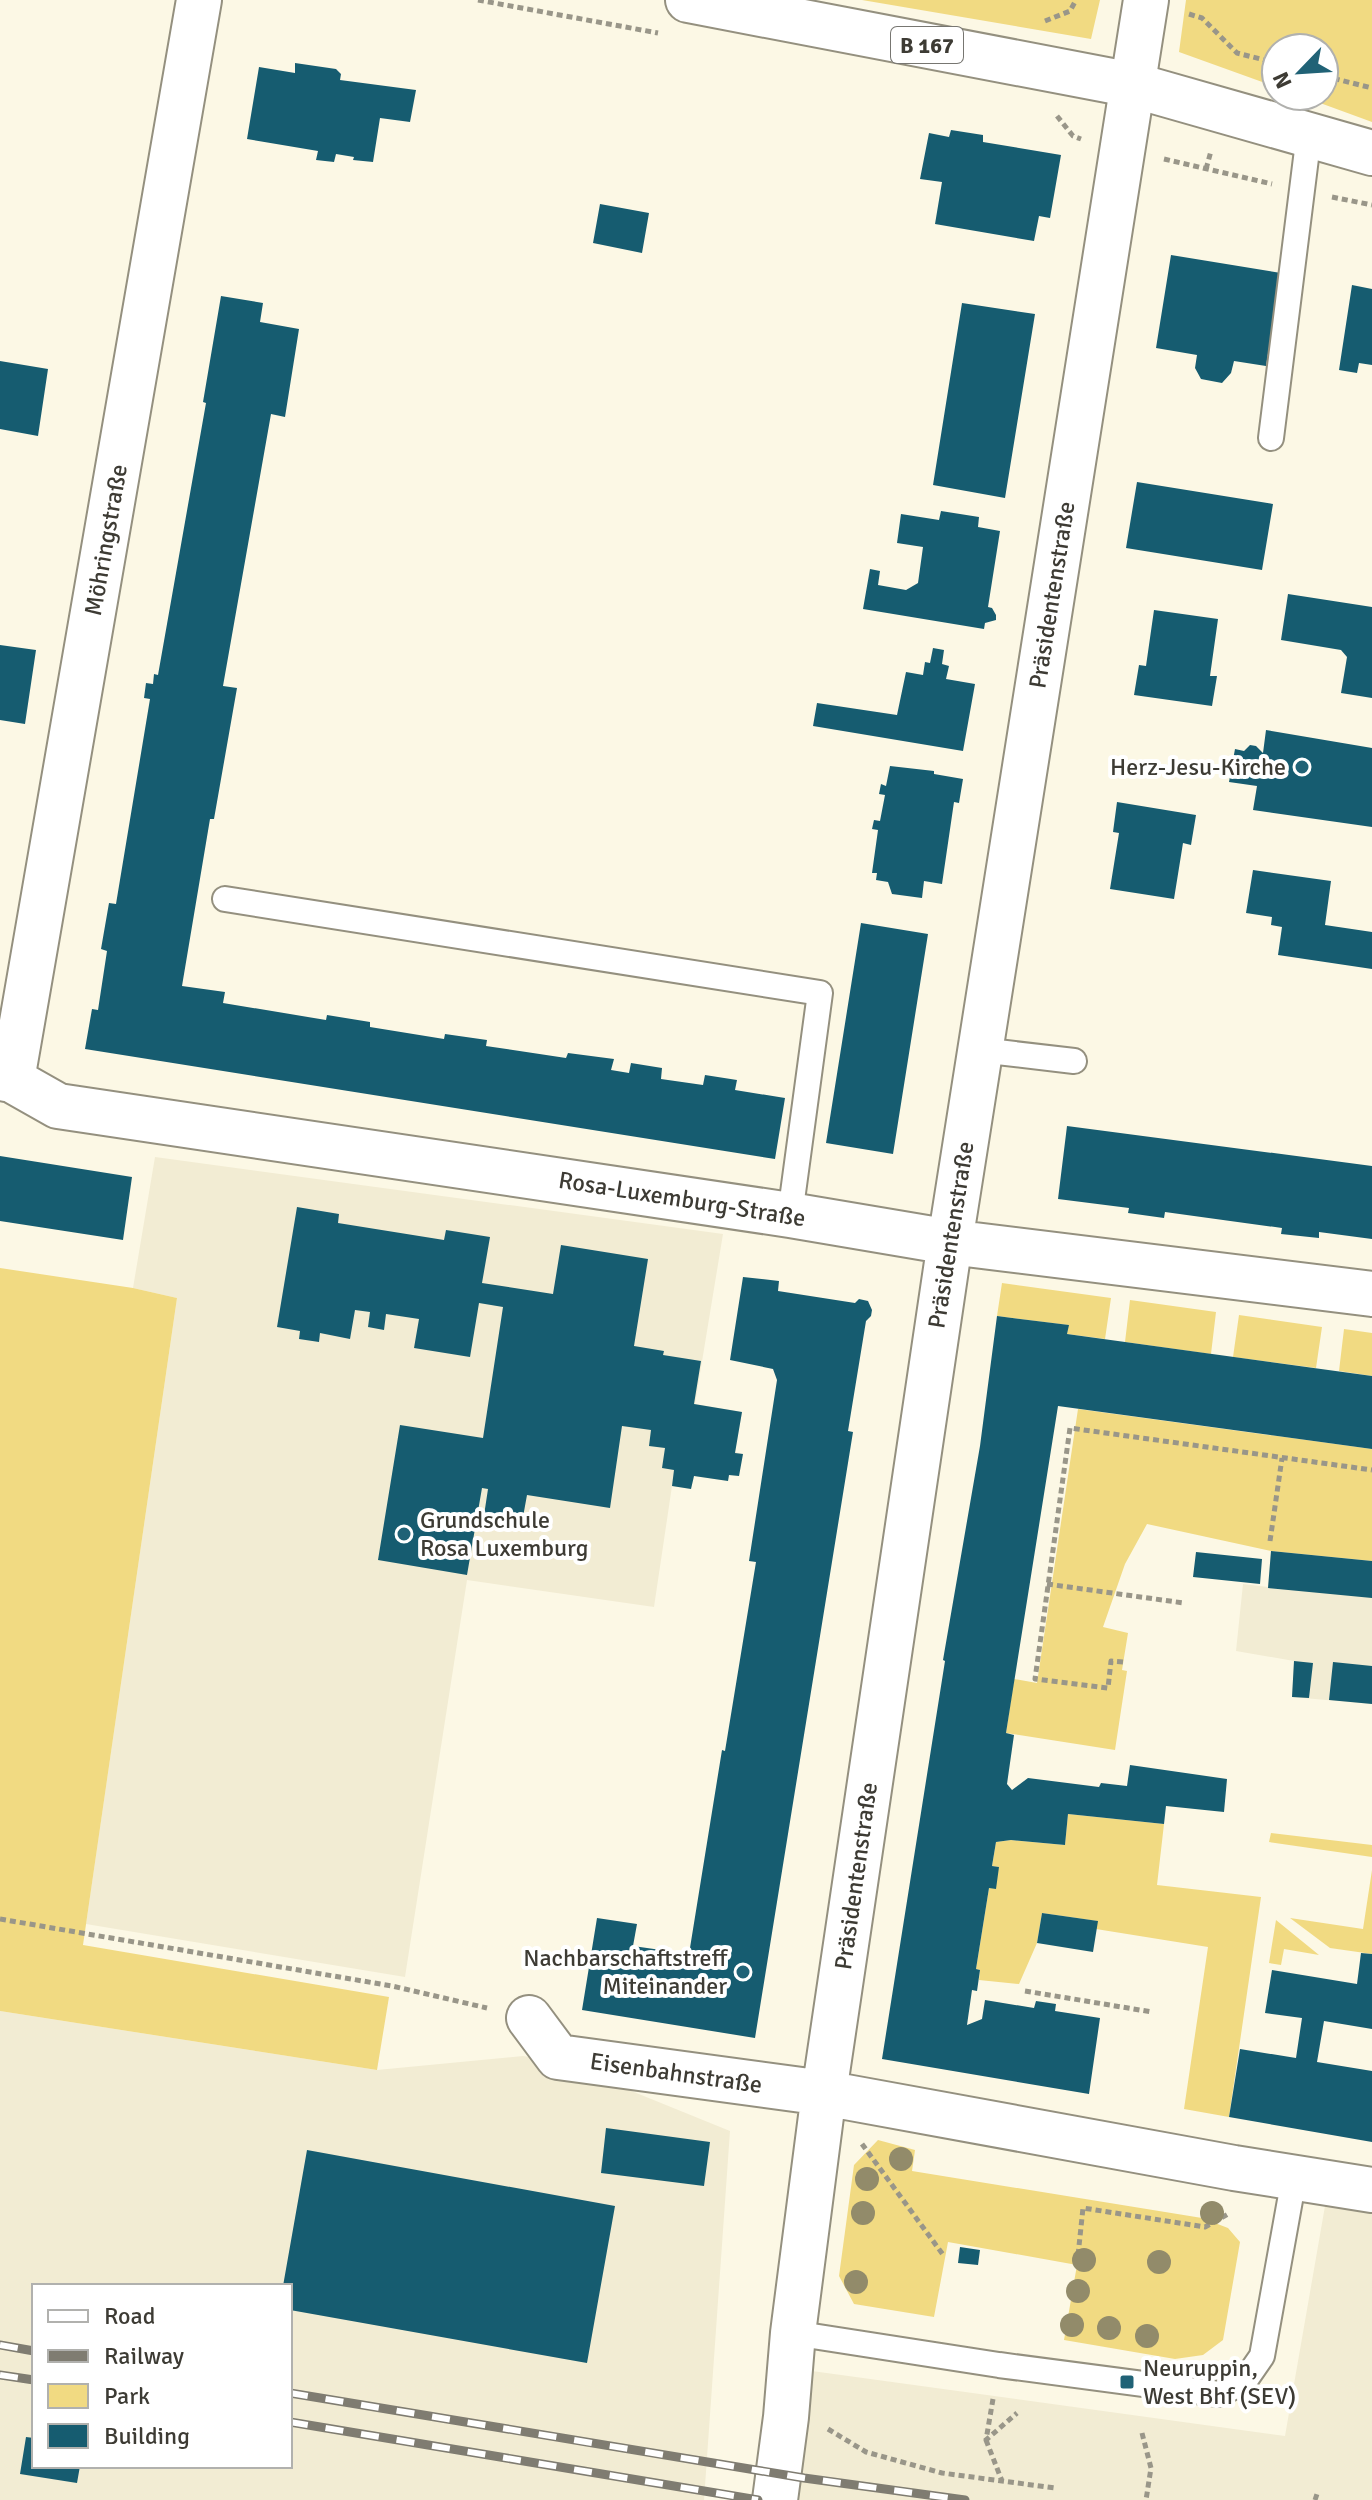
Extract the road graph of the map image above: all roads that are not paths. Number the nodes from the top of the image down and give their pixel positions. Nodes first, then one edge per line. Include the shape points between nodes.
1 (199, 0) edge
2 (688, 0) edge
3 (1146, 0) edge
4 (1133, 85) junction
5 (1309, 134) junction
6 (1372, 153) edge
7 (1271, 438) dead end
8 (225, 899) dead end
9 (980, 1050) junction
10 (1074, 1061) dead end
11 (6, 1079) edge
12 (790, 1215) junction
13 (950, 1242) junction
14 (1372, 1294) edge
15 (529, 2018) road end
16 (824, 2093) junction
17 (1294, 2178) junction
18 (1372, 2190) edge
19 (793, 2333) junction
20 (776, 2487) edge

1 - 11 street, Möhringstraße
2 - 4 street, B 167
3 - 4 street, Präsidentenstraße
4 - 5 street, B 167
4 - 9 street, Präsidentenstraße
5 - 6 street, B 167
5 - 7 lane
8 - 12 lane via 820,993
9 - 10 lane
9 - 13 street, Präsidentenstraße
11 - 12 street, Rosa-Luxemburg-Straße via 58,1106
12 - 13 street, Rosa-Luxemburg-Straße
13 - 14 street, Rosa-Luxemburg-Straße
13 - 16 street, Präsidentenstraße
15 - 16 street, Eisenbahnstraße via 558,2057
16 - 17 street, Eisenbahnstraße
16 - 19 street, Präsidentenstraße
17 - 18 street, Eisenbahnstraße
17 - 19 lane via 1262,2356 1244,2382 1219,2394
19 - 20 street, Präsidentenstraße

